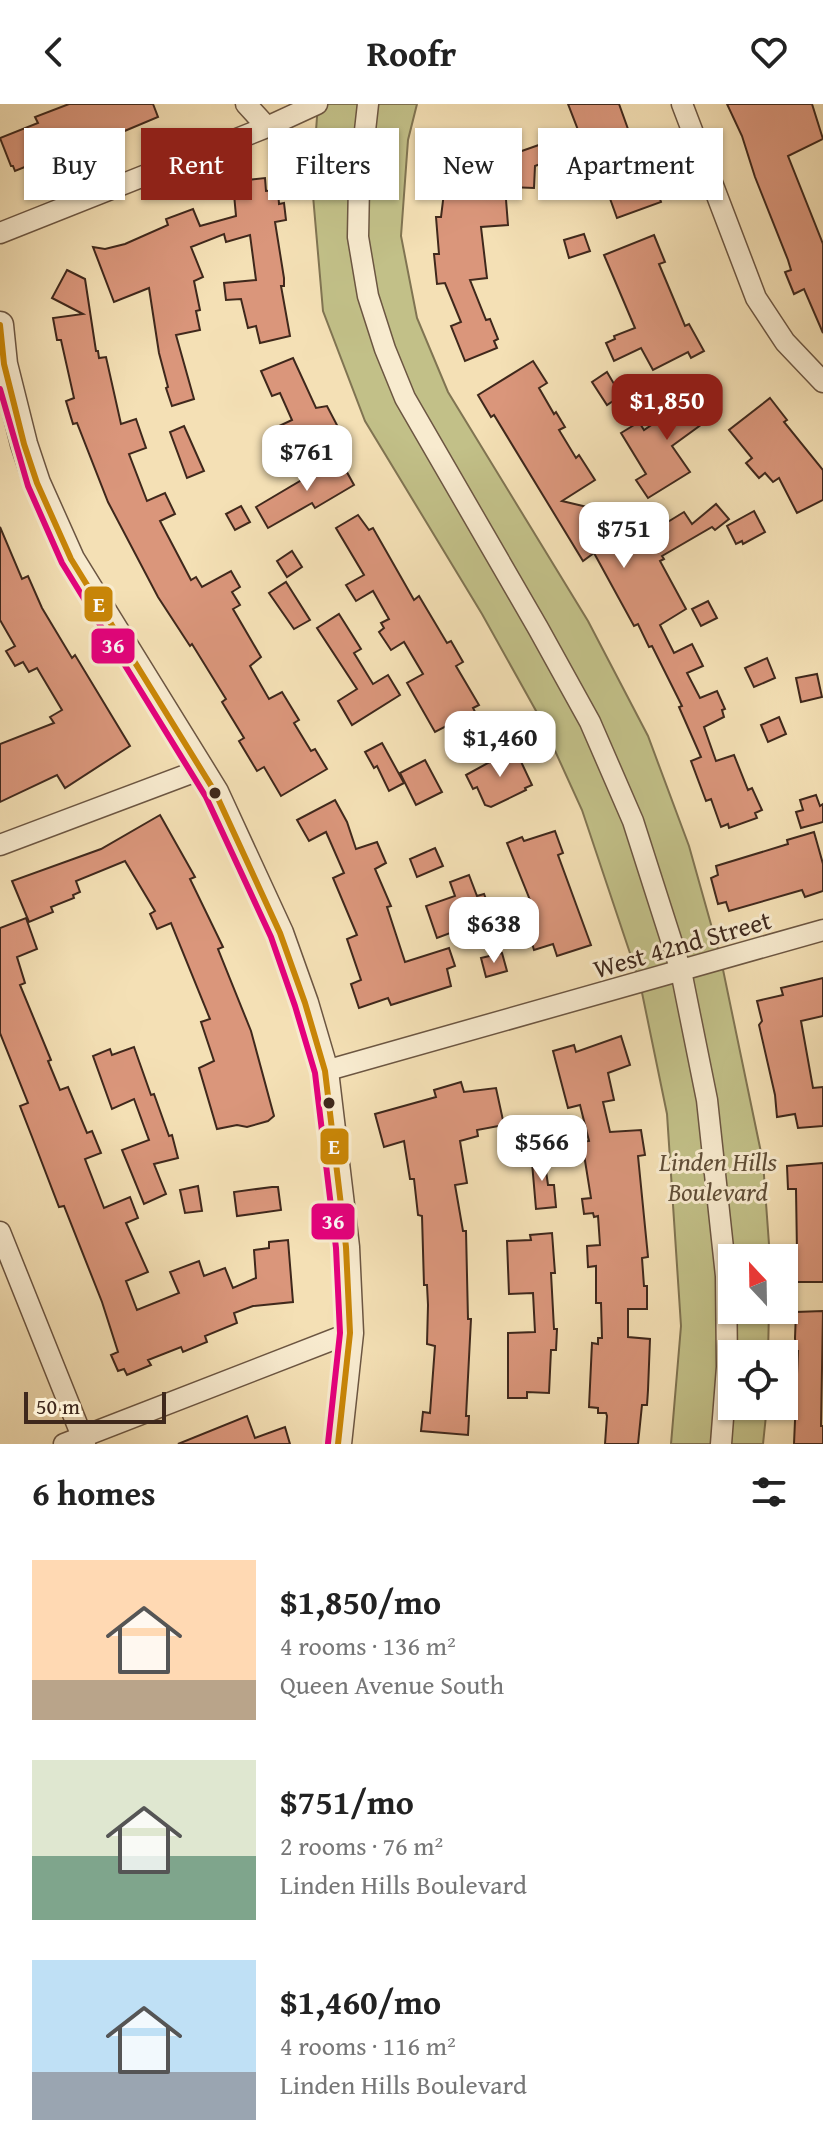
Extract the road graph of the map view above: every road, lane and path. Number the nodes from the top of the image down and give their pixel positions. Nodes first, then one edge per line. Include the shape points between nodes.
1 (246, 104) edge
2 (317, 104) edge
3 (368, 104) edge
4 (682, 104) edge
5 (267, 127) junction
6 (0, 233) edge
7 (0, 325) edge
8 (823, 382) edge
9 (202, 769) junction
10 (0, 845) edge
11 (823, 930) edge
12 (681, 971) junction
13 (325, 1071) junction
14 (0, 1232) edge
15 (350, 1333) junction
16 (77, 1442) edge
17 (338, 1444) edge
18 (721, 1444) edge

1 - 5 street
2 - 5 street
3 - 12 street via 358,237 368,296 385,349 405,398 590,722 633,821
4 - 8 street via 756,298 785,342
5 - 6 street
7 - 9 street via 24,444 71,559
9 - 10 street
9 - 13 street via 280,933
11 - 12 street, West 42nd Street
12 - 13 street, West 42nd Street
12 - 18 street via 707,1100 726,1276
13 - 15 street via 346,1247
14 - 16 street
15 - 16 street
15 - 17 street

